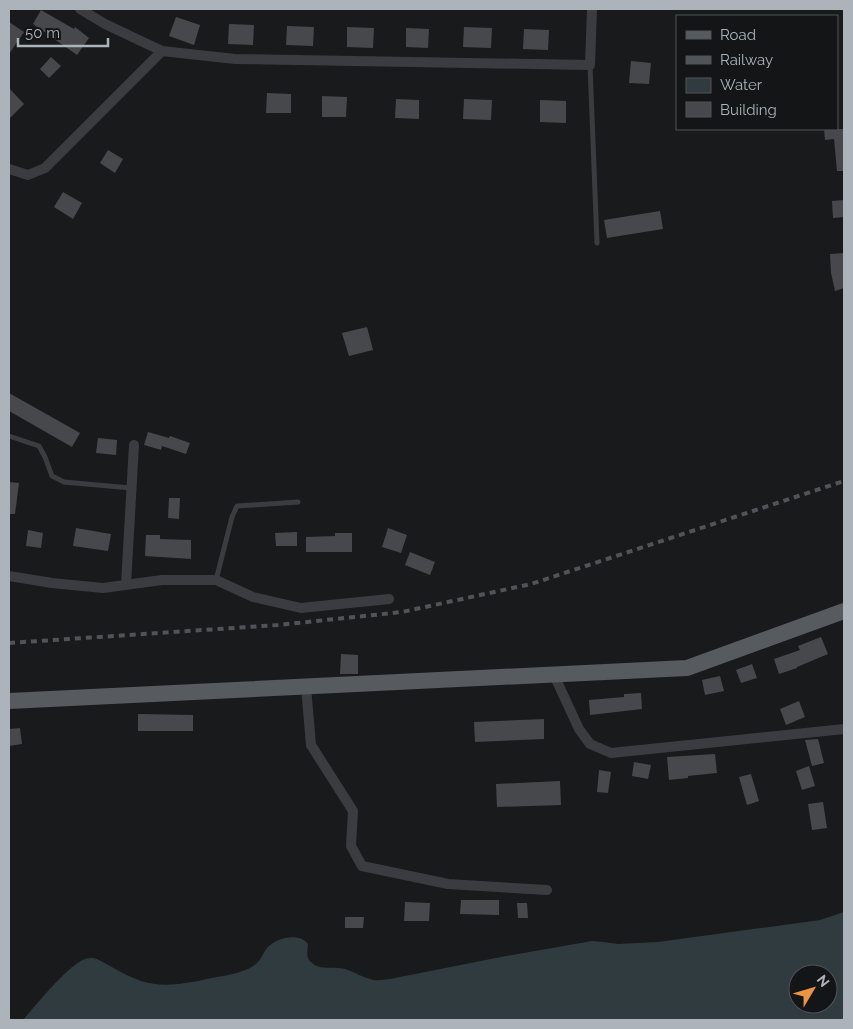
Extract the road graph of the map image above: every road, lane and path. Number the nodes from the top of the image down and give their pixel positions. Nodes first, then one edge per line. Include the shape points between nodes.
1 (80, 9) edge
2 (592, 9) edge
3 (162, 51) junction
4 (590, 65) junction
5 (9, 168) edge
6 (597, 243) dead end
7 (9, 436) edge
8 (134, 445) dead end
9 (131, 488) junction
10 (298, 502) dead end
11 (9, 576) edge
12 (216, 580) junction
13 (126, 584) junction
14 (389, 598) dead end
15 (844, 611) edge
16 (554, 675) junction
17 (306, 687) junction
18 (9, 701) edge
19 (844, 728) edge
20 (547, 890) dead end

1 - 3 street
2 - 4 street
3 - 4 street via 235,59
3 - 5 street via 45,168 28,175
4 - 6 lane
7 - 9 lane via 39,446 52,476 64,482
8 - 9 street
9 - 13 street
10 - 12 lane via 237,506
11 - 13 street via 103,588
12 - 13 street
12 - 14 street via 253,597 301,608
15 - 16 main road via 687,668
16 - 17 main road
16 - 19 street via 579,729 590,744 612,753
17 - 18 main road
17 - 20 street via 311,746 353,811 350,846 362,866 448,884

